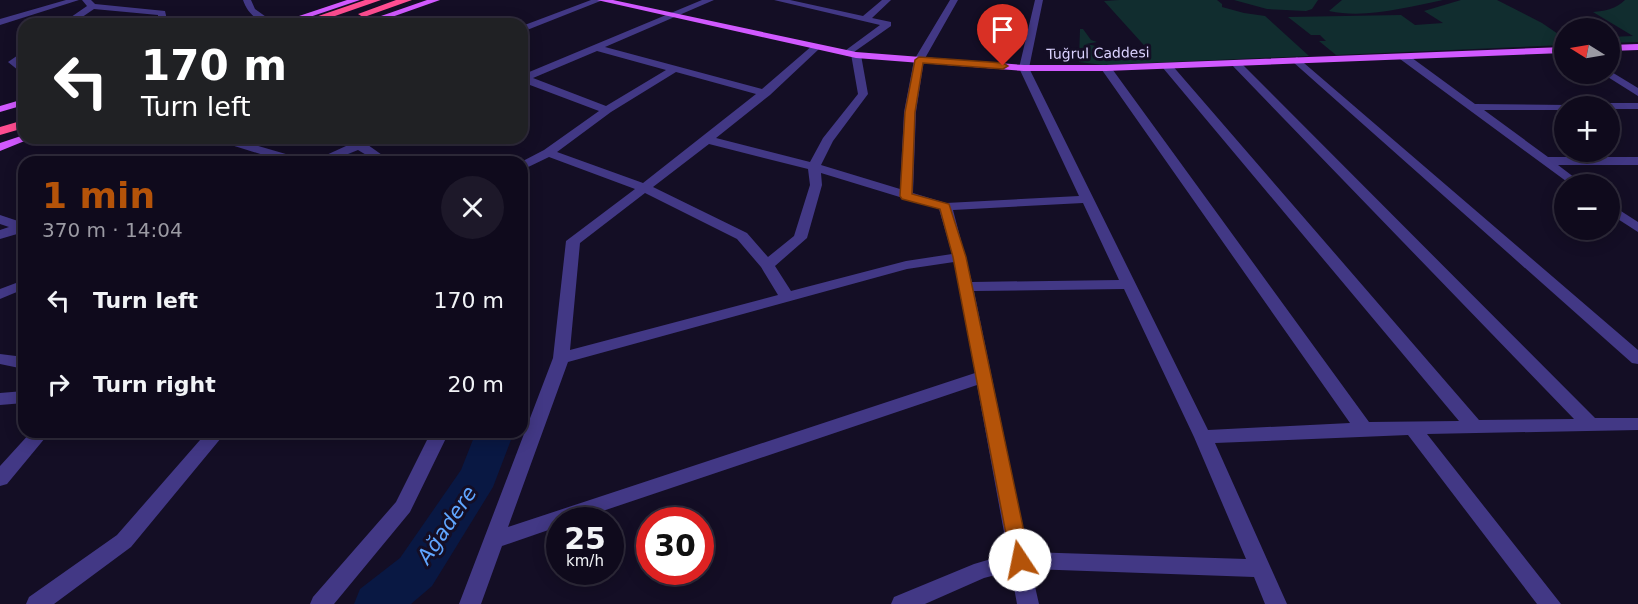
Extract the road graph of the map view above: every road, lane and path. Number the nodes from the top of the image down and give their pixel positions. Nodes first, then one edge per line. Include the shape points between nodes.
1 (75, 0) edge
2 (247, 0) edge
3 (356, 0) edge
4 (376, 0) edge
5 (407, 0) edge
6 (436, 0) edge
7 (600, 0) edge
8 (710, 0) edge
9 (778, 0) edge
10 (885, 0) edge
11 (954, 0) edge
12 (1039, 0) edge
13 (89, 3) edge
14 (673, 16) junction
15 (73, 18) edge
16 (162, 18) edge
17 (262, 18) edge
18 (299, 18) edge
19 (320, 18) edge
20 (352, 18) edge
21 (381, 18) edge
22 (865, 19) junction
23 (0, 22) edge
24 (528, 27) edge
25 (1638, 46) edge
26 (816, 47) junction
27 (1620, 47) edge
28 (596, 48) junction
29 (1554, 50) edge
30 (851, 54) junction
31 (1404, 57) junction
32 (18, 58) edge
33 (919, 60) junction
34 (1297, 60) junction
35 (13, 62) junction
36 (1235, 63) junction
37 (0, 66) edge
38 (1167, 66) junction
39 (18, 67) edge
40 (1024, 68) junction
41 (1106, 68) junction
42 (674, 69) junction
43 (528, 76) edge
44 (528, 80) edge
45 (1620, 82) edge
46 (766, 93) junction
47 (1638, 93) edge
48 (18, 104) edge
49 (1620, 106) edge
50 (1638, 106) edge
51 (1472, 107) junction
52 (1554, 107) edge
53 (0, 109) edge
54 (607, 110) junction
55 (18, 113) edge
56 (0, 119) edge
57 (18, 126) edge
58 (0, 131) edge
59 (708, 140) junction
60 (18, 141) edge
61 (239, 144) edge
62 (354, 144) edge
63 (359, 145) junction
64 (0, 147) edge
65 (548, 153) junction
66 (279, 156) edge
67 (332, 156) edge
68 (376, 156) edge
69 (1545, 161) junction
70 (1638, 161) edge
71 (528, 163) edge
72 (814, 167) junction
73 (1563, 174) edge
74 (645, 188) junction
75 (906, 196) junction
76 (1086, 198) junction
77 (945, 207) junction
78 (1620, 215) edge
79 (0, 219) edge
80 (18, 226) edge
81 (1638, 228) edge
82 (18, 230) edge
83 (0, 235) edge
84 (960, 257) junction
85 (767, 265) junction
86 (1128, 284) junction
87 (18, 286) edge
88 (966, 287) junction
89 (0, 294) edge
90 (787, 297) junction
91 (561, 358) junction
92 (0, 359) edge
93 (1638, 359) edge
94 (18, 362) edge
95 (984, 376) junction
96 (18, 398) edge
97 (0, 399) edge
98 (1638, 424) edge
99 (1591, 425) junction
100 (1474, 428) junction
101 (1364, 429) junction
102 (1414, 430) junction
103 (1203, 437) junction
104 (35, 438) edge
105 (212, 438) edge
106 (437, 438) edge
107 (2, 474) edge
108 (494, 540) junction
109 (1020, 560) junction
110 (1260, 568) junction
111 (37, 604) edge
112 (321, 604) edge
113 (470, 604) edge
114 (902, 604) edge
115 (1028, 604) edge
116 (1276, 604) edge
117 (1550, 604) edge

1 - 23 street
2 - 17 street via 251,10
3 - 18 main road
4 - 19 highway
5 - 20 highway
6 - 21 main road
7 - 14 main road, Tuğrul Caddesi
7 - 24 street
8 - 14 street
9 - 22 street
10 - 22 street
11 - 33 street
12 - 40 street
13 - 15 street
13 - 16 street via 162,13
14 - 26 main road, Tuğrul Caddesi
14 - 28 street
22 - 30 street via 888,24
25 - 27 main road
26 - 30 main road, Tuğrul Caddesi
26 - 46 street
28 - 42 street
28 - 43 street
29 - 31 main road, Tuğrul Caddesi
30 - 33 main road, Tuğrul Caddesi
30 - 72 street via 863,94 827,140
31 - 34 main road, Tuğrul Caddesi
31 - 51 street
32 - 35 street
33 - 40 main road, Tuğrul Caddesi
33 - 75 street via 910,112
34 - 36 main road, Tuğrul Caddesi
34 - 93 street
35 - 37 street
35 - 39 street
36 - 38 main road, Tuğrul Caddesi
36 - 99 street
38 - 41 main road, Tuğrul Caddesi
38 - 100 street
40 - 41 main road, Tuğrul Caddesi
40 - 76 street
41 - 101 street
42 - 46 street
42 - 54 street
44 - 54 street
45 - 47 street
46 - 59 street
48 - 53 main road
49 - 50 street
51 - 52 street
51 - 69 street
54 - 65 street
55 - 56 highway
57 - 58 highway
59 - 72 street
59 - 74 street
60 - 64 main road
61 - 66 street
62 - 63 street
63 - 67 street
63 - 68 street
65 - 71 street
65 - 74 street
69 - 70 street
69 - 73 street
72 - 75 street
72 - 85 street via 816,185 800,238
74 - 85 street via 741,236
74 - 91 street via 573,241
75 - 77 street
76 - 77 street
76 - 86 street
77 - 84 street
78 - 81 street
79 - 80 street
82 - 83 street
84 - 88 street
84 - 90 street via 906,265
85 - 90 street
86 - 88 street
86 - 103 street
87 - 89 street
88 - 95 street
90 - 91 street
91 - 108 street
92 - 94 street
95 - 108 street
95 - 109 street
96 - 97 street
98 - 99 street
99 - 100 street
100 - 102 street
101 - 102 street
101 - 103 street
102 - 117 street
103 - 110 street
104 - 107 street
105 - 111 street via 124,541
106 - 112 street via 403,507
108 - 113 street
109 - 110 street
109 - 114 street via 981,570
109 - 115 street
110 - 116 street

